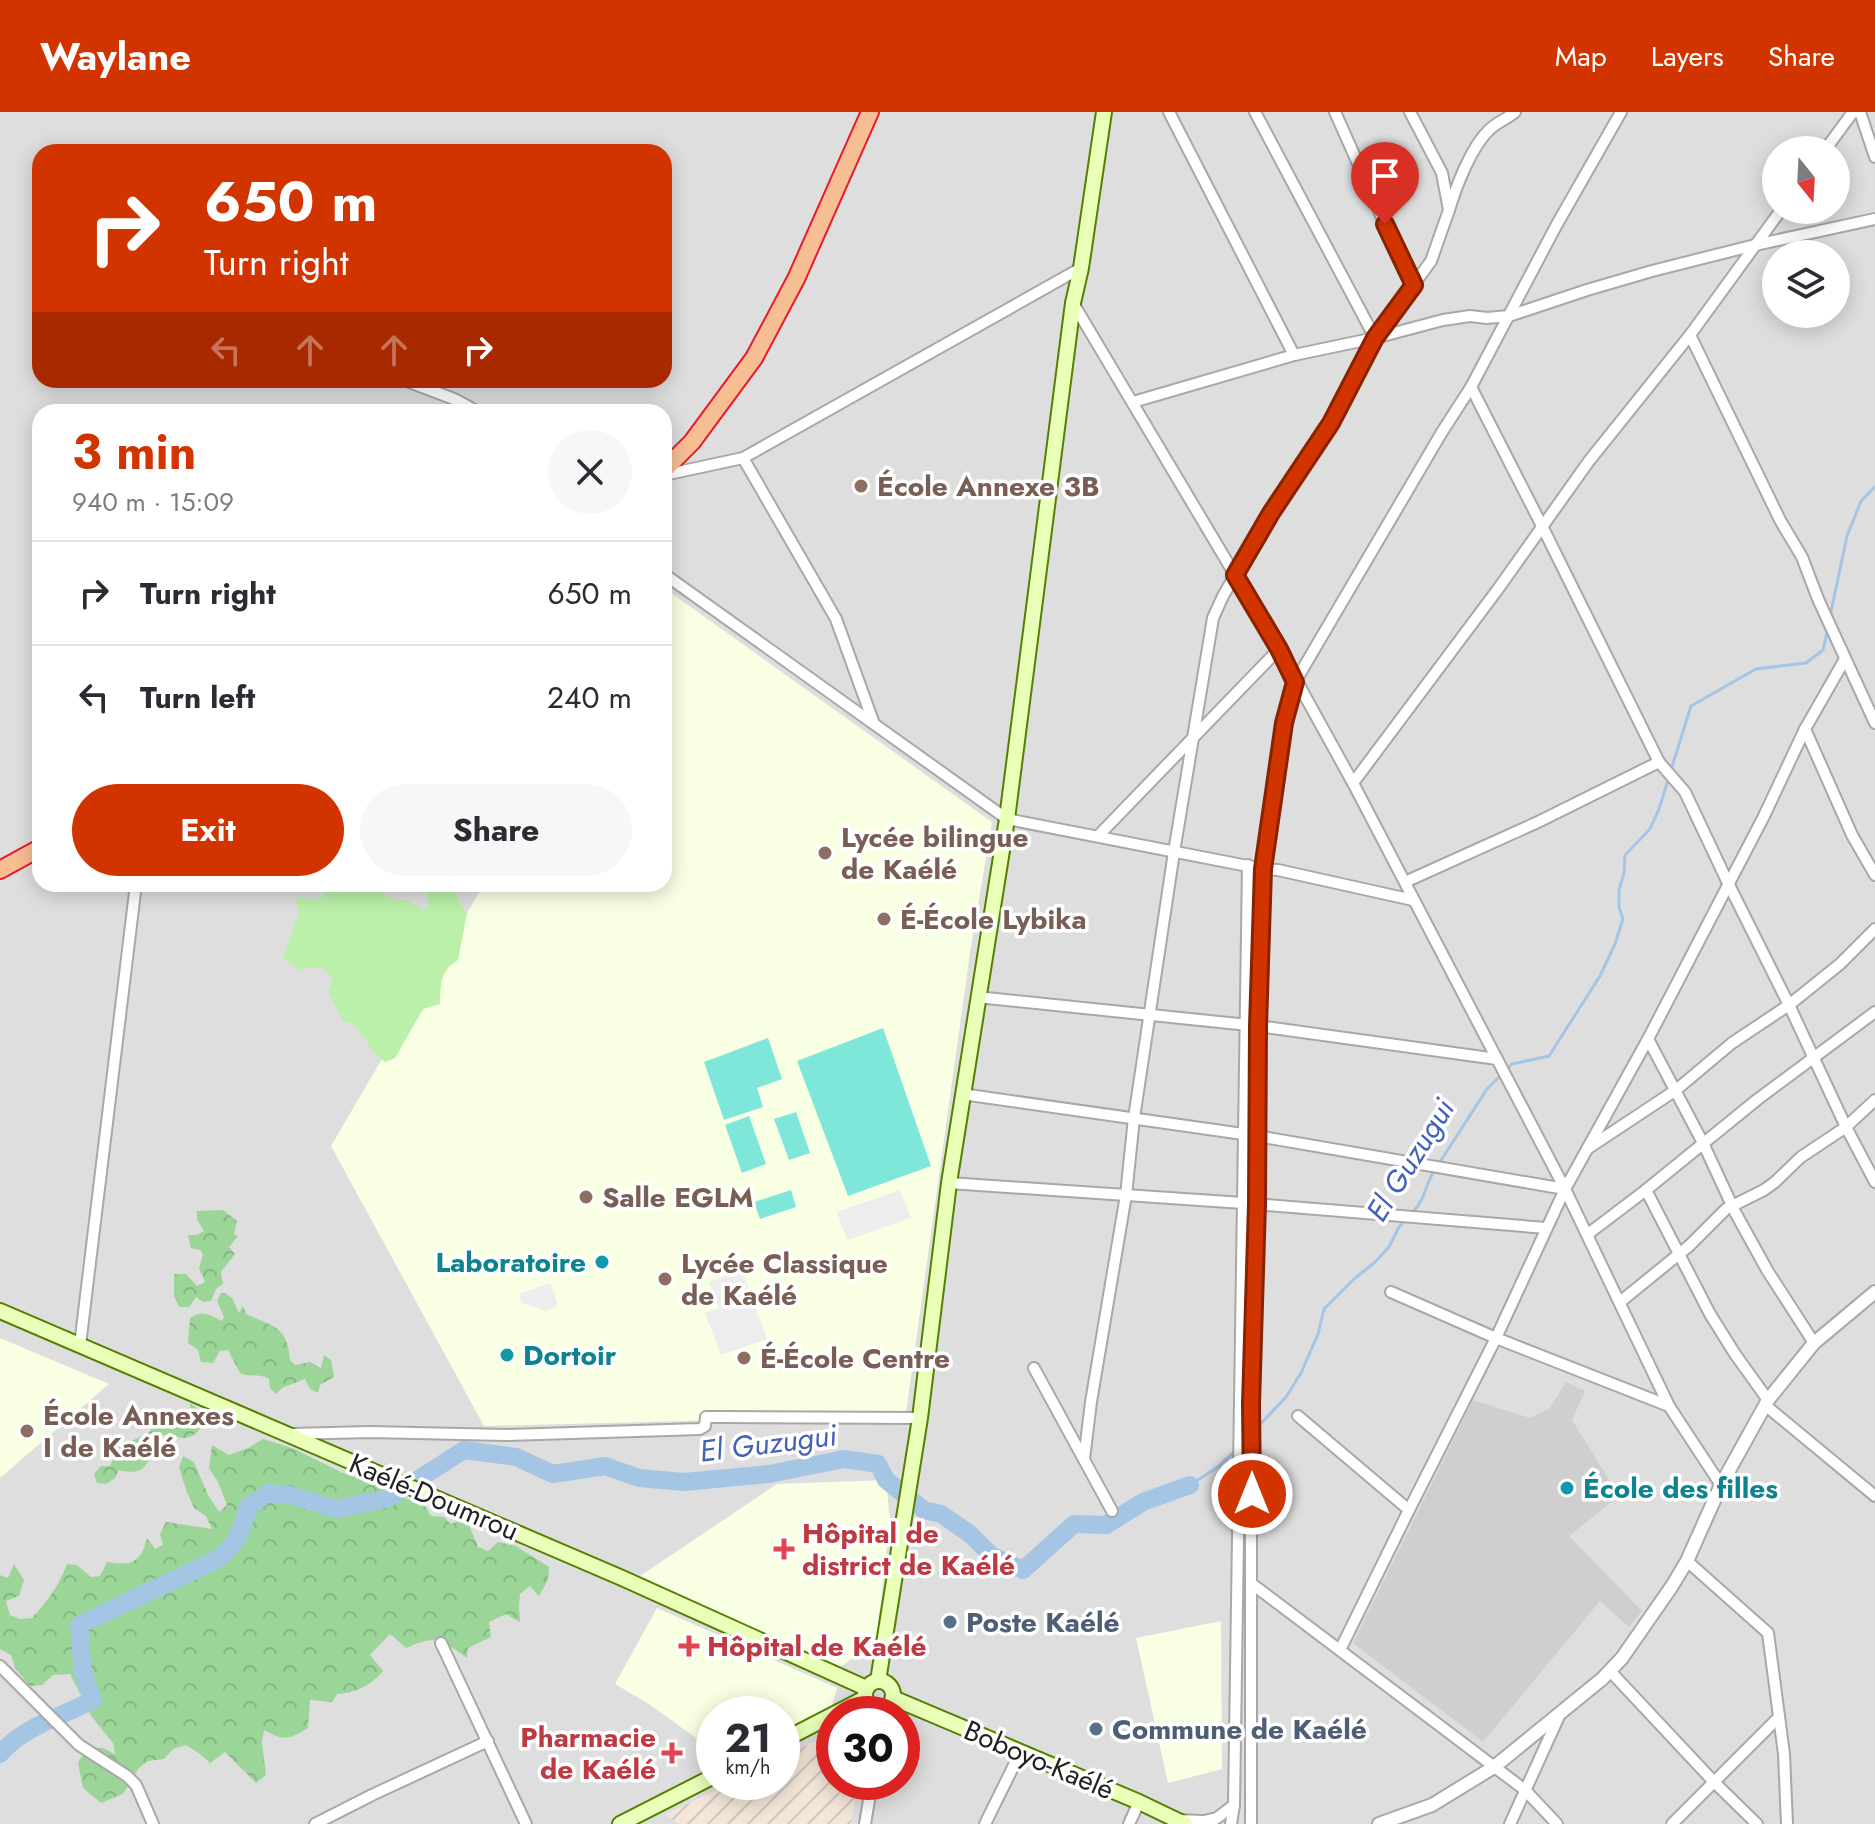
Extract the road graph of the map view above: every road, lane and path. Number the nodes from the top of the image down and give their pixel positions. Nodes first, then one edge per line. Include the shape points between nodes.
1 (870, 112) edge
2 (1104, 112) edge
3 (1169, 112) edge
4 (1255, 112) edge
5 (1335, 112) edge
6 (1410, 112) edge
7 (1515, 112) edge
8 (1621, 112) edge
9 (1853, 112) edge
10 (1860, 112) edge
11 (1835, 136) edge
12 (1875, 157) edge
13 (1449, 210) junction
14 (1875, 219) edge
15 (1771, 224) edge
16 (1755, 245) junction
17 (1081, 268) junction
18 (1414, 285) junction
19 (1073, 303) junction
20 (1509, 316) junction
21 (1690, 335) junction
22 (1375, 338) junction
23 (1294, 355) junction
24 (1471, 387) junction
25 (425, 388) edge
26 (1133, 402) junction
27 (463, 404) edge
28 (743, 458) junction
29 (672, 463) edge
30 (672, 471) edge
31 (1542, 526) junction
32 (1235, 575) junction
33 (672, 580) edge
34 (1279, 649) junction
35 (1845, 659) junction
36 (1295, 682) junction
37 (1875, 723) edge
38 (874, 725) junction
39 (1805, 729) junction
40 (1193, 739) junction
41 (1659, 762) junction
42 (1353, 783) junction
43 (1007, 819) junction
44 (1098, 836) junction
45 (32, 852) edge
46 (1174, 852) junction
47 (1248, 865) junction
48 (1263, 869) junction
49 (0, 870) edge
50 (1875, 875) edge
51 (1405, 882) junction
52 (1728, 883) junction
53 (135, 892) edge
54 (1413, 900) junction
55 (1875, 929) edge
56 (977, 997) junction
57 (1789, 1005) junction
58 (1875, 1012) edge
59 (1149, 1015) junction
60 (1245, 1026) junction
61 (1258, 1026) junction
62 (1648, 1039) junction
63 (1497, 1059) junction
64 (1814, 1059) junction
65 (1676, 1090) junction
66 (962, 1094) junction
67 (1875, 1100) edge
68 (1134, 1118) junction
69 (1846, 1127) junction
70 (1243, 1135) junction
71 (1257, 1136) junction
72 (1703, 1143) junction
73 (1586, 1150) junction
74 (1875, 1182) edge
75 (949, 1183) junction
76 (1565, 1189) junction
77 (1646, 1190) junction
78 (1126, 1195) junction
79 (1243, 1203) junction
80 (1257, 1204) junction
81 (1732, 1205) junction
82 (1546, 1228) junction
83 (1588, 1234) junction
84 (1678, 1254) junction
85 (1391, 1292) dead end
86 (1875, 1292) edge
87 (1620, 1302) junction
88 (0, 1311) edge
89 (1496, 1338) junction
90 (1814, 1343) junction
91 (80, 1345) junction
92 (1034, 1368) dead end
93 (1766, 1402) junction
94 (1669, 1406) junction
95 (1298, 1416) dead end
96 (920, 1418) junction
97 (291, 1435) junction
98 (1084, 1459) junction
99 (1721, 1485) junction
100 (1875, 1496) edge
101 (1409, 1510) junction
102 (1112, 1511) dead end
103 (1687, 1561) junction
104 (1252, 1584) junction
105 (441, 1643) dead end
106 (1340, 1650) junction
107 (0, 1666) edge
108 (1610, 1671) junction
109 (870, 1689) junction
110 (871, 1696) edge
111 (890, 1696) edge
112 (1560, 1714) junction
113 (1778, 1718) junction
114 (920, 1719) edge
115 (800, 1730) edge
116 (488, 1741) junction
117 (1020, 1753) junction
118 (1494, 1767) junction
119 (1714, 1782) junction
120 (696, 1785) edge
121 (1525, 1790) junction
122 (869, 1800) edge
123 (1139, 1802) junction
124 (1234, 1805) junction
125 (1182, 1822) edge
126 (1207, 1823) edge
127 (153, 1824) edge
128 (315, 1824) edge
129 (526, 1824) edge
130 (620, 1824) edge
131 (865, 1824) edge
132 (985, 1824) edge
133 (1129, 1824) edge
134 (1231, 1824) edge
135 (1251, 1824) edge
136 (1379, 1824) edge
137 (1510, 1824) edge
138 (1557, 1824) edge
139 (1672, 1824) edge
140 (1757, 1824) edge
141 (1787, 1824) edge

1 - 29 highway via 796,279 754,358
2 - 17 main road
3 - 23 street
4 - 22 street
5 - 18 street
6 - 13 street via 1442,173
7 - 13 street via 1485,133
8 - 20 street
9 - 11 street
10 - 12 street
13 - 18 street via 1431,261
14 - 16 street
15 - 16 street
16 - 20 street
16 - 21 street
17 - 19 main road
17 - 28 street
18 - 22 street
19 - 26 street
19 - 43 main road
20 - 22 street via 1443,320
20 - 24 street
21 - 31 street
21 - 35 street via 1802,557
22 - 23 street
22 - 32 street via 1331,423
23 - 26 street
24 - 31 street
24 - 36 street
25 - 27 street
26 - 32 street
28 - 30 street
28 - 38 street via 836,619
31 - 41 street
31 - 42 street
32 - 34 street
32 - 40 street via 1213,618
33 - 38 street
34 - 36 street
34 - 40 street
35 - 37 street
35 - 39 street
36 - 42 street
36 - 48 street
38 - 43 street
39 - 50 street
39 - 52 street
40 - 44 street
40 - 46 street
41 - 51 street
41 - 52 street via 1685,792
42 - 51 street
43 - 44 street
43 - 56 main road
44 - 46 street
45 - 49 highway
46 - 47 street
46 - 59 street
47 - 48 street
47 - 60 street
48 - 54 street
48 - 61 street
51 - 54 street
52 - 57 street
52 - 62 street
53 - 91 street
54 - 63 street
55 - 57 street
56 - 59 street
56 - 66 main road
57 - 64 street
57 - 65 street
58 - 64 street
59 - 60 street
59 - 68 street
60 - 61 street
60 - 70 street
61 - 63 street
61 - 71 street
62 - 65 street
62 - 73 street
63 - 76 street
64 - 69 street
64 - 72 street
65 - 72 street
65 - 73 street
66 - 68 street
66 - 75 main road
67 - 69 street
68 - 70 street
68 - 78 street
69 - 74 street
69 - 81 street via 1764,1190
70 - 71 street
70 - 79 street
71 - 76 street
71 - 80 street
72 - 77 street
72 - 81 street
73 - 76 street
75 - 78 street
75 - 96 main road
76 - 82 street
76 - 83 street
77 - 83 street
77 - 84 street
78 - 79 street
78 - 98 street
79 - 80 street
79 - 124 street
80 - 82 street
80 - 104 street
81 - 84 street
81 - 90 street
82 - 89 street
83 - 87 street
84 - 87 street
84 - 93 street
85 - 89 street
86 - 90 street
87 - 94 street
88 - 91 main road, Kaélé-Doumrou
89 - 94 street
89 - 101 street
90 - 93 street
91 - 97 main road, Kaélé-Doumrou
92 - 98 street
93 - 99 street
93 - 100 street
94 - 99 street
95 - 101 street
96 - 97 street via 706,1417 700,1429
96 - 109 main road
97 - 109 main road, Kaélé-Doumrou
98 - 102 street
99 - 103 street
101 - 106 street
103 - 108 street
103 - 113 street via 1767,1632
104 - 106 street
104 - 135 street
105 - 116 street
106 - 118 street
107 - 127 street via 79,1745 136,1785
108 - 112 street
108 - 119 street
109 - 110 main road, Kaélé-Doumrou
109 - 111 main road via 890,1685
109 - 115 main road
112 - 118 street
112 - 121 street
113 - 119 street
113 - 141 street
114 - 117 main road, Boboyo-Kaélé
116 - 128 street
116 - 129 street
117 - 123 main road, Boboyo-Kaélé
117 - 132 street
118 - 121 street
118 - 136 street via 1432,1805
119 - 139 street
119 - 140 street
120 - 130 main road
121 - 137 street
121 - 138 street
122 - 131 street
123 - 125 main road, Boboyo-Kaélé
123 - 133 street
124 - 126 street
124 - 134 street
125 - 126 street

